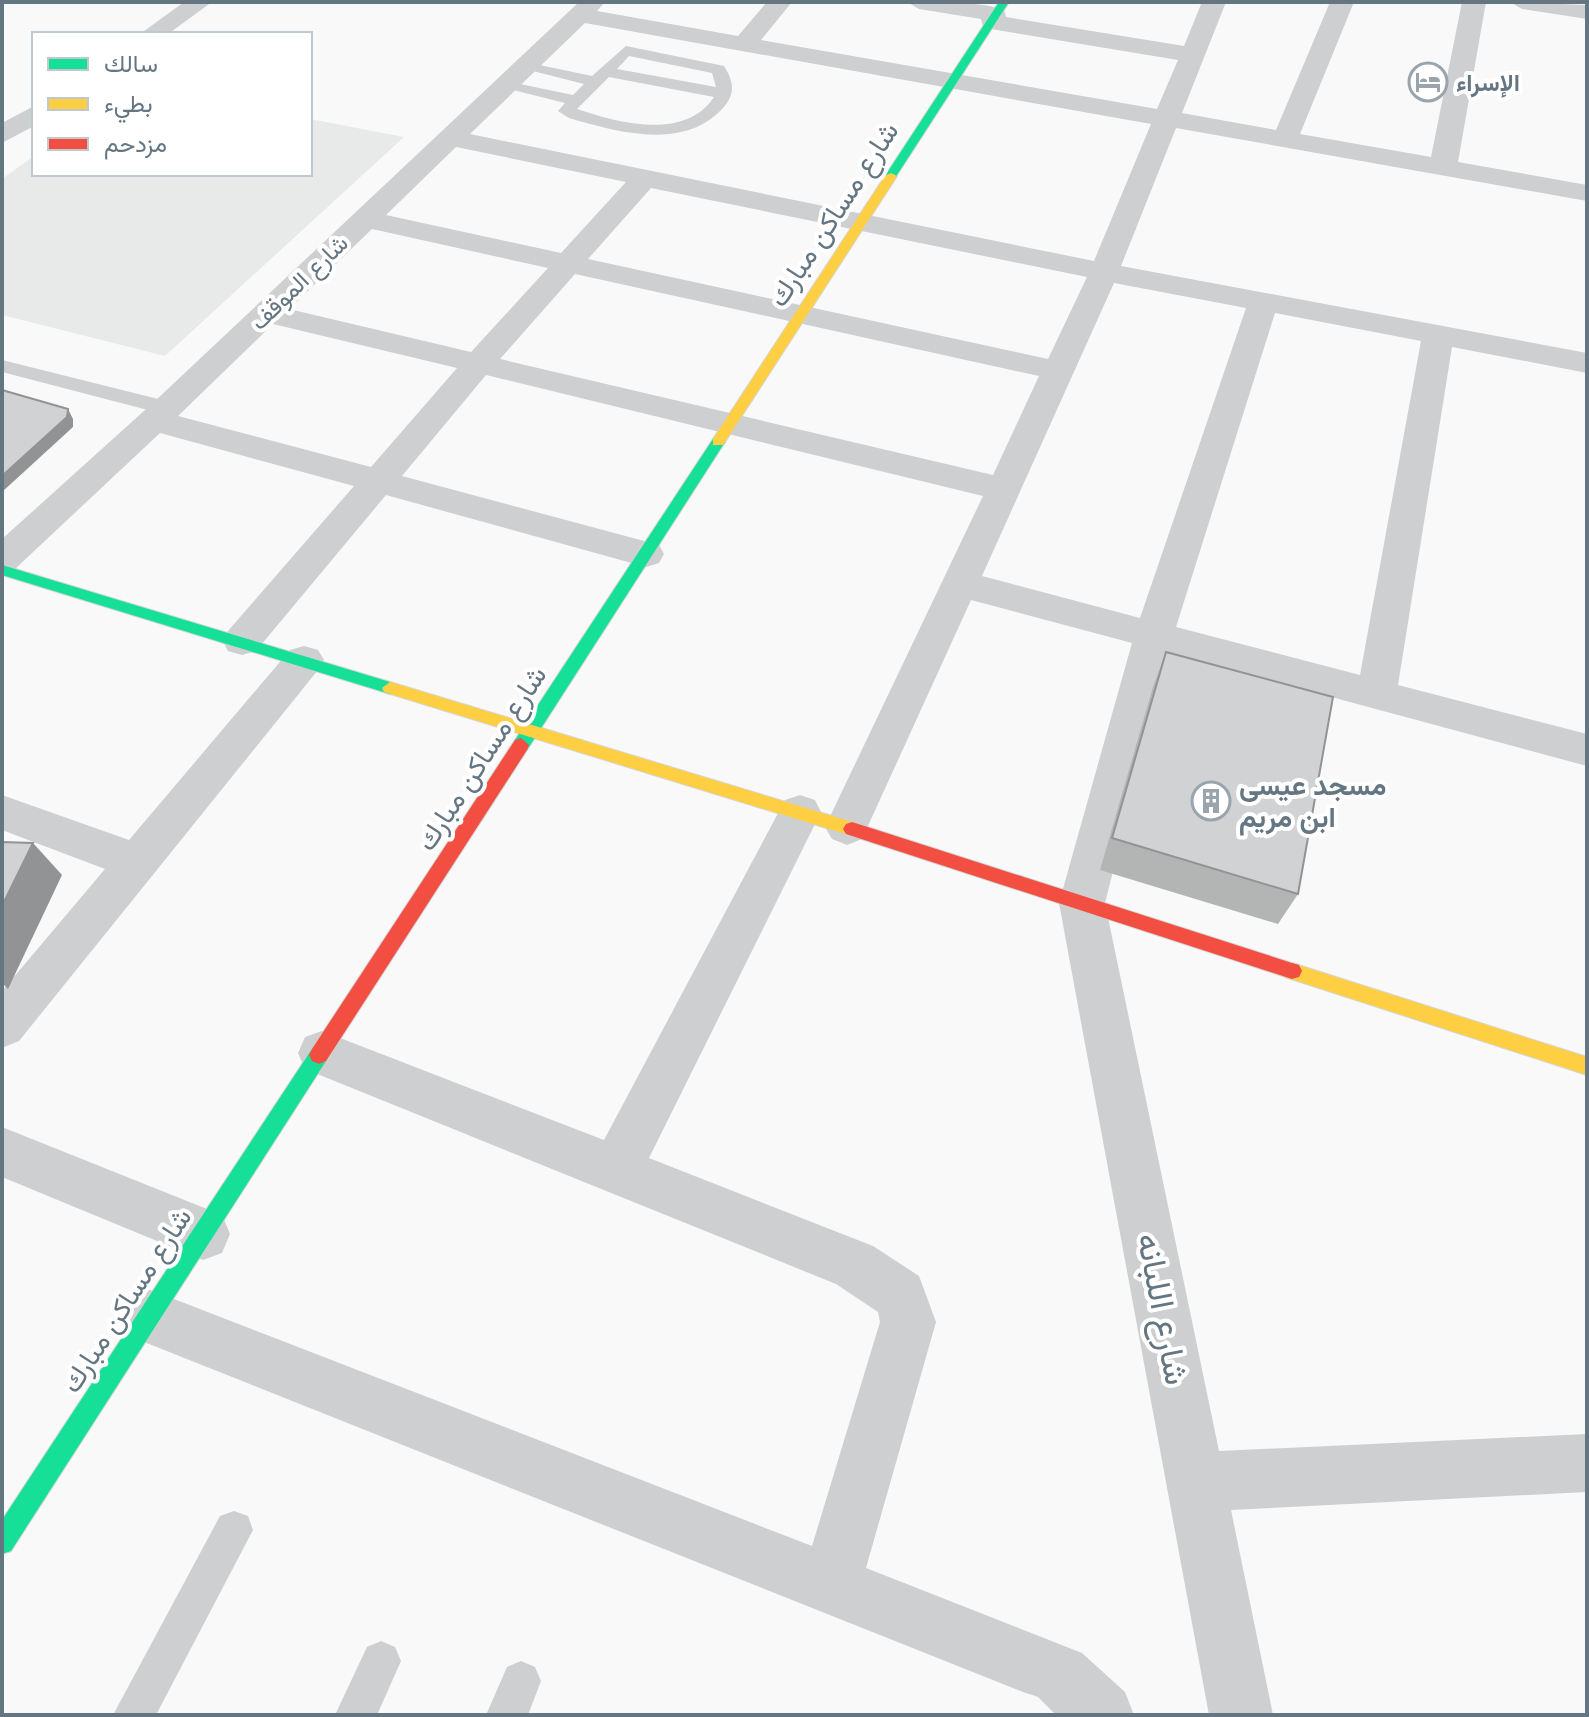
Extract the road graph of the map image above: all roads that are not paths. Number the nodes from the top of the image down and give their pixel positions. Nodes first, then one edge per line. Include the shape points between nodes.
1 (200, 2) edge
2 (780, 2) edge
3 (919, 2) edge
4 (1214, 2) edge
5 (1342, 2) edge
6 (1474, 2) edge
7 (1522, 2) edge
8 (587, 8) edge
9 (1587, 12) edge
10 (997, 13) edge
11 (155, 32) edge
12 (744, 44) junction
13 (1192, 55) junction
14 (605, 71) junction
15 (515, 76) junction
16 (953, 81) junction
17 (576, 100) junction
18 (32, 115) edge
19 (1167, 118) junction
20 (2, 135) edge
21 (450, 138) junction
22 (1285, 139) junction
23 (1443, 167) junction
24 (644, 179) junction
25 (1587, 193) edge
26 (365, 219) junction
27 (861, 223) junction
28 (567, 265) junction
29 (1104, 272) junction
30 (1263, 302) junction
31 (266, 313) junction
32 (800, 316) junction
33 (1438, 335) junction
34 (1587, 363) edge
35 (478, 364) junction
36 (2, 366) edge
37 (1059, 371) junction
38 (161, 414) junction
39 (730, 424) junction
40 (376, 483) junction
41 (1004, 489) junction
42 (646, 554) junction
43 (2, 560) edge
44 (2, 570) edge
45 (960, 584) junction
46 (1153, 637) junction
47 (242, 641) junction
48 (304, 660) junction
49 (1376, 694) junction
50 (534, 729) junction
51 (1587, 750) edge
52 (800, 812) junction
53 (3, 813) edge
54 (847, 827) junction
55 (138, 862) junction
56 (1082, 903) junction
57 (2, 1026) edge
58 (322, 1053) junction
59 (1587, 1066) edge
60 (2, 1152) edge
61 (615, 1171) junction
62 (203, 1234) junction
63 (148, 1317) junction
64 (1587, 1463) edge
65 (1197, 1482) junction
66 (234, 1530) dead end
67 (2, 1542) edge
68 (831, 1584) junction
69 (381, 1661) dead end
70 (134, 1715) edge
71 (356, 1715) edge
72 (1102, 1715) edge
73 (1241, 1715) edge

1 - 11 street
2 - 12 street
3 - 10 street
4 - 13 street
5 - 22 street
6 - 23 street
7 - 9 street
8 - 12 street
8 - 15 street, شارع الموقف
10 - 13 street
10 - 16 street, شارع مساكن مبارك
12 - 16 street
13 - 19 street
14 - 15 lane
14 - 17 lane
14 - 17 lane via 626,51 718,69 726,87 720,103 702,116 657,130 566,111
15 - 17 lane
15 - 21 street, شارع الموقف
16 - 19 street
16 - 27 street, شارع مساكن مبارك
18 - 20 street
19 - 22 street
19 - 29 street
21 - 24 street
21 - 26 street, شارع الموقف
22 - 23 street
23 - 25 street
24 - 27 street
24 - 28 street
26 - 28 street
26 - 31 street, شارع الموقف
27 - 29 street
27 - 32 street, شارع مساكن مبارك
28 - 32 street
28 - 35 street
29 - 30 street
29 - 37 street
30 - 33 street
30 - 46 street
31 - 35 street
31 - 38 street, شارع الموقف
32 - 37 street
32 - 39 street, شارع مساكن مبارك
33 - 34 street
33 - 49 street
35 - 39 street
35 - 40 street
36 - 38 lane
37 - 41 street
38 - 40 street
38 - 43 street, شارع الموقف
39 - 41 street
39 - 42 street, شارع مساكن مبارك
40 - 42 street
40 - 47 street
41 - 45 street
42 - 50 street, شارع مساكن مبارك
44 - 47 street
45 - 46 street
45 - 54 street
46 - 49 street
46 - 56 street
47 - 48 street
48 - 50 street
48 - 55 street
49 - 51 street
50 - 52 street
50 - 58 street, شارع مساكن مبارك
52 - 54 street
52 - 61 street
53 - 55 street
54 - 56 street
55 - 57 street
56 - 59 street
56 - 65 street, شارع اللبانه
58 - 61 street
58 - 62 street, شارع مساكن مبارك
60 - 62 street
61 - 68 street via 854,1265 900,1295 908,1322
62 - 63 street, شارع مساكن مبارك
63 - 67 street, شارع مساكن مبارك
63 - 68 street
64 - 65 street
65 - 73 street, شارع اللبانه
66 - 70 lane
68 - 72 street via 1060,1675
69 - 71 lane

